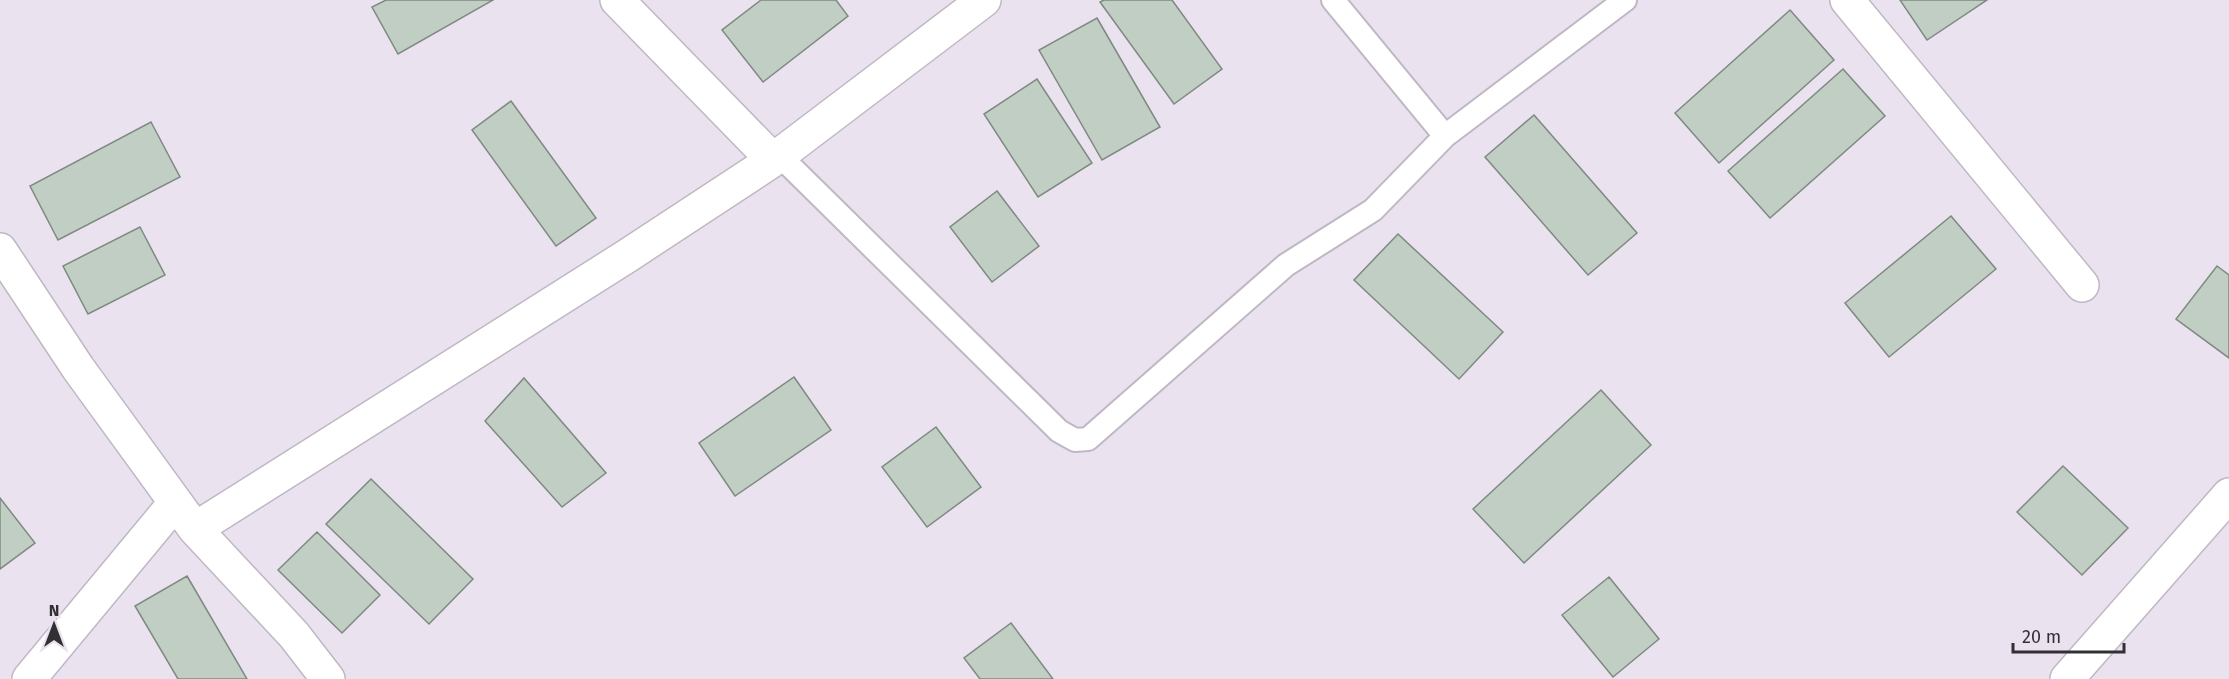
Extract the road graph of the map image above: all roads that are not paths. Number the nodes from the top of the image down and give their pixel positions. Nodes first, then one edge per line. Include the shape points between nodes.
1 (617, 0) edge
2 (984, 0) edge
3 (1333, 0) edge
4 (1625, 0) edge
5 (1848, 0) edge
6 (1445, 136) junction
7 (776, 158) junction
8 (0, 250) edge
9 (2082, 285) dead end
10 (2229, 495) edge
11 (175, 503) junction
12 (195, 529) junction
13 (29, 679) edge
14 (328, 679) edge
15 (2067, 679) edge

1 - 7 street
2 - 7 street
3 - 6 lane
4 - 6 lane
5 - 9 street
6 - 7 lane via 1373,210 1286,265 1088,439 1075,440 1059,431
7 - 12 street
8 - 11 street
10 - 15 street
11 - 12 street
11 - 13 street
12 - 14 street via 294,635

